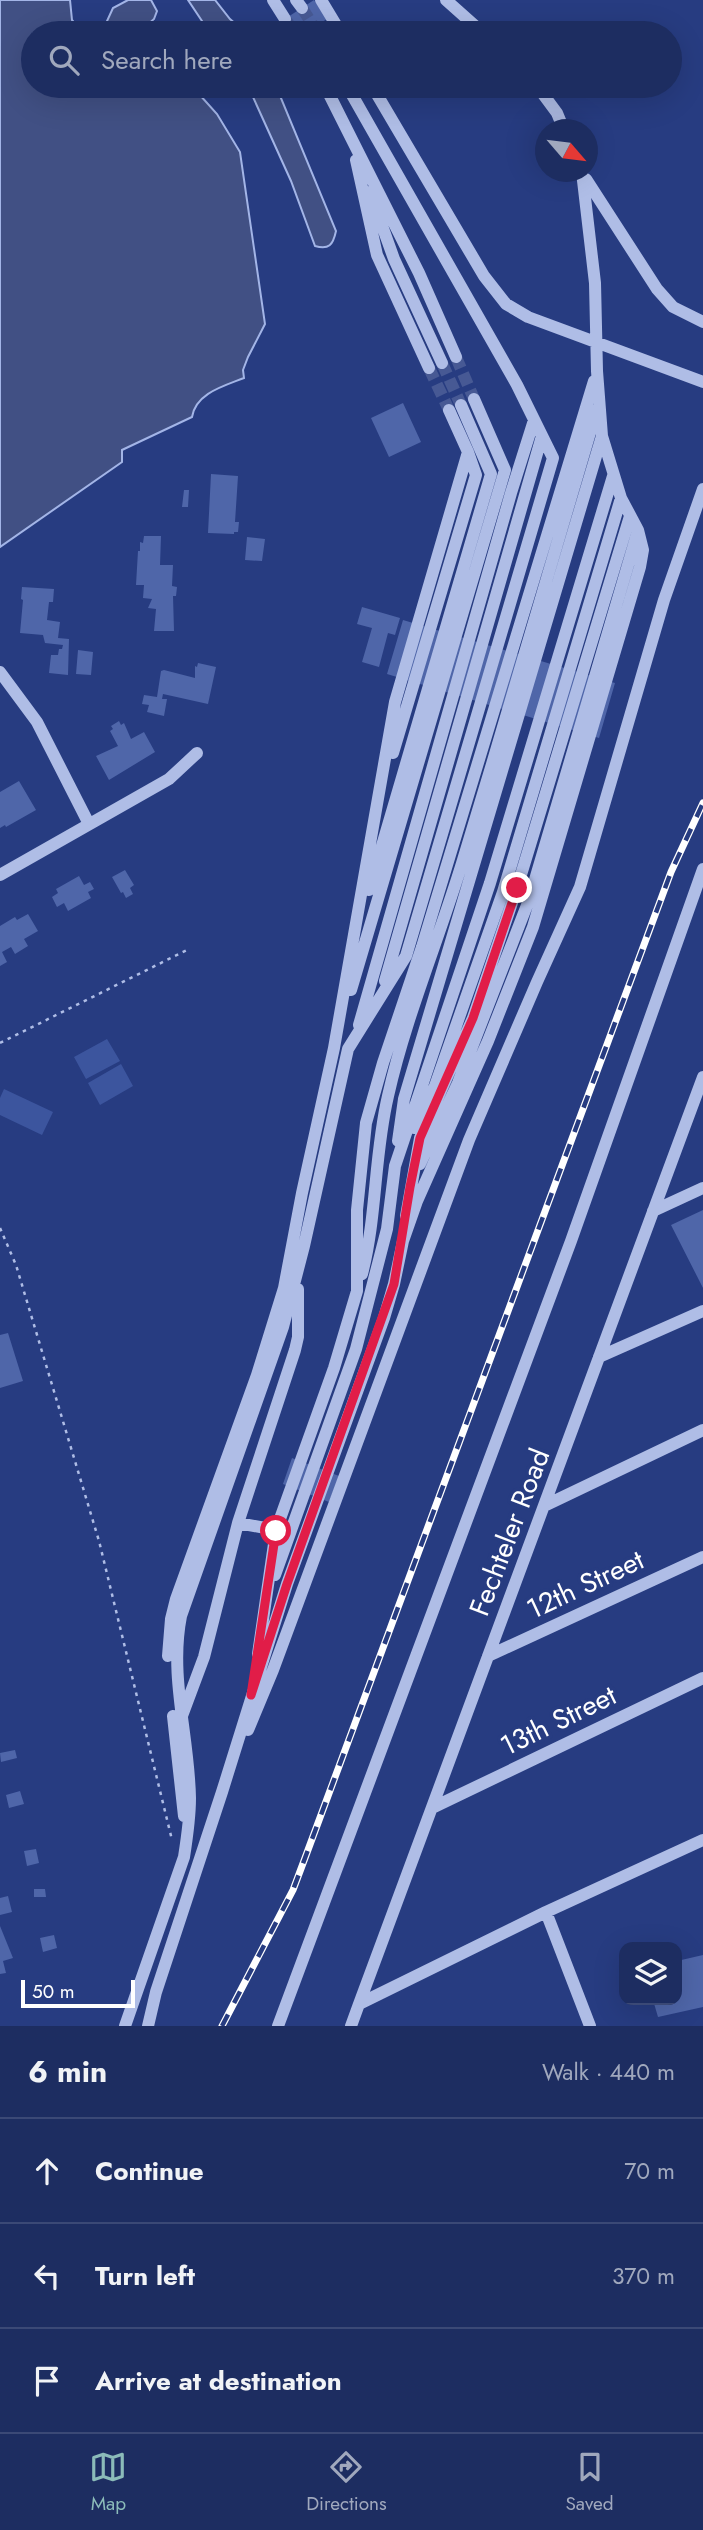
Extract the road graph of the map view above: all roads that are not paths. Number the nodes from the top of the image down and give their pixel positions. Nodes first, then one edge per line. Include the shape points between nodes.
1 (273, 0) edge
2 (321, 0) edge
3 (446, 0) edge
4 (285, 19) tunnel mouth
5 (334, 21) edge
6 (470, 21) edge
7 (331, 98) edge
8 (354, 98) edge
9 (379, 98) edge
10 (545, 98) edge
11 (559, 119) edge
12 (351, 139) junction
13 (584, 182) edge
14 (588, 182) edge
15 (703, 322) edge
16 (597, 342) junction
17 (456, 357) tunnel mouth
18 (442, 363) tunnel mouth
19 (429, 369) tunnel mouth
20 (597, 371) junction
21 (703, 382) edge
22 (598, 403) junction
23 (449, 411) tunnel mouth
24 (534, 420) junction
25 (602, 436) junction
26 (613, 476) junction
27 (703, 489) edge
28 (621, 498) junction
29 (630, 516) junction
30 (638, 530) junction
31 (0, 673) edge
32 (197, 753) dead end
33 (89, 824) junction
34 (703, 869) edge
35 (0, 875) edge
36 (352, 950) junction
37 (355, 1038) junction
38 (334, 1048) junction
39 (703, 1077) edge
40 (396, 1166) junction
41 (410, 1187) junction
42 (703, 1188) edge
43 (653, 1211) junction
44 (403, 1241) junction
45 (298, 1272) junction
46 (357, 1291) junction
47 (703, 1311) edge
48 (599, 1357) junction
49 (703, 1430) edge
50 (544, 1506) junction
51 (238, 1523) junction
52 (276, 1531) junction
53 (703, 1557) edge
54 (266, 1605) junction
55 (488, 1656) junction
56 (703, 1678) edge
57 (251, 1695) junction
58 (181, 1718) junction
59 (222, 1791) junction
60 (434, 1807) junction
61 (188, 1833) junction
62 (703, 1840) edge
63 (546, 1912) junction
64 (359, 2004) junction
65 (125, 2026) edge
66 (148, 2026) edge
67 (278, 2026) edge
68 (351, 2026) edge
69 (590, 2026) edge

1 - 4 street
2 - 5 street
3 - 6 street
7 - 12 street
8 - 24 street
9 - 16 street via 484,276 506,304 528,317
10 - 11 street
12 - 17 street
12 - 18 street via 394,259
12 - 19 street via 377,255
13 - 16 street
14 - 15 street via 656,289 673,307
16 - 20 street
16 - 21 street
20 - 22 street
20 - 46 street via 366,1124 357,1210
22 - 25 street
22 - 46 street via 388,1097 369,1244
23 - 36 street via 477,475 376,810
24 - 37 street
24 - 37 street via 553,458 406,956
25 - 26 street
25 - 40 street via 404,1099
26 - 28 street
26 - 40 street via 490,883
27 - 59 street via 664,600 573,908 470,1140 272,1670
28 - 29 street
28 - 40 street via 503,892 435,1086
29 - 30 street
29 - 41 street via 517,888 473,1018 420,1138
30 - 41 street via 529,900 458,1083
30 - 44 street via 643,550 640,567 545,893
31 - 33 street via 37,722
32 - 33 street via 169,779
33 - 35 street
34 - 67 street via 566,1254
36 - 38 street
36 - 38 street via 491,474 468,402 505,470
37 - 45 street via 348,1049
38 - 61 street via 277,1314 171,1619 169,1668
39 - 43 street, Fechteler Road
40 - 54 street via 387,1229 356,1349
41 - 44 street
42 - 43 street
43 - 48 street, Fechteler Road
44 - 57 street via 384,1318
45 - 51 street via 295,1350
45 - 58 street via 273,1357 181,1616 176,1670
46 - 52 street
47 - 48 street
48 - 50 street, Fechteler Road
49 - 50 street
50 - 55 street, Fechteler Road
51 - 52 street
51 - 58 street via 204,1657
52 - 54 street
53 - 55 street, 12th Street
54 - 57 street
55 - 60 street, Fechteler Road
56 - 60 street, 13th Street
57 - 59 street
58 - 61 street via 190,1798
59 - 66 street
60 - 64 street, Fechteler Road
61 - 65 street via 184,1857
62 - 63 street
63 - 64 street
63 - 69 street
64 - 68 street, Fechteler Road

